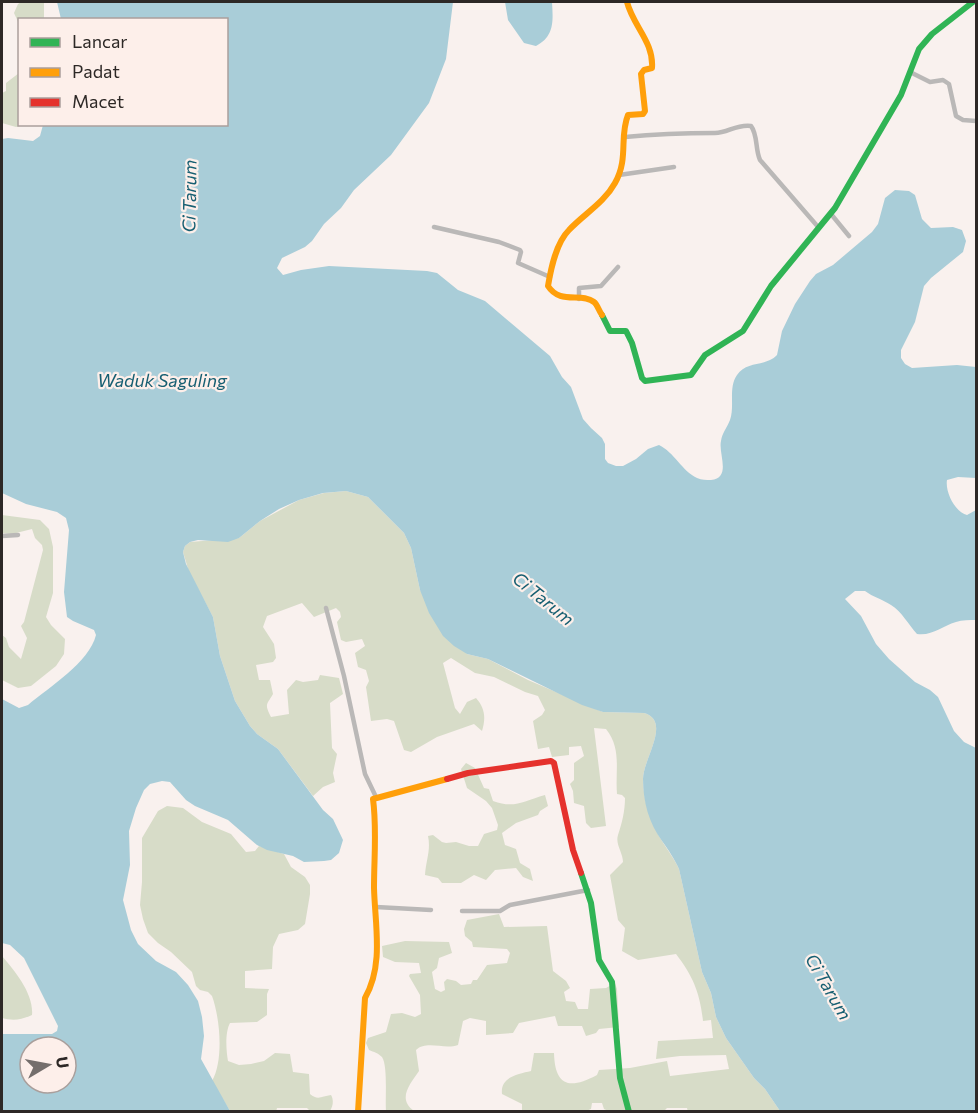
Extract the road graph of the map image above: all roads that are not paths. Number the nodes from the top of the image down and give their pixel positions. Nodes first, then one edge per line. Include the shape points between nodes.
1 (627, 2) edge
2 (973, 2) edge
3 (910, 72) junction
4 (976, 121) edge
5 (625, 137) junction
6 (674, 167) dead end
7 (619, 175) junction
8 (831, 213) junction
9 (434, 227) dead end
10 (819, 228) junction
11 (849, 236) dead end
12 (618, 267) dead end
13 (550, 277) junction
14 (579, 299) junction
15 (18, 535) dead end
16 (2, 536) edge
17 (326, 608) dead end
18 (376, 797) junction
19 (588, 891) junction
20 (375, 907) junction
21 (431, 910) dead end
22 (462, 911) dead end
23 (358, 1112) edge
24 (629, 1112) edge

1 - 5 street via 653,66 641,75 645,111 627,117
2 - 3 street via 928,38
3 - 4 street via 930,82 946,82 956,116
3 - 8 street via 901,95
5 - 7 street
5 - 10 street via 688,131 716,133 751,126 760,160
6 - 7 street
7 - 13 street via 604,198 565,235
8 - 10 street
8 - 11 street
9 - 13 street via 520,250 518,263
10 - 14 street via 771,286 743,331 711,350 691,375 644,380 626,331 610,331 595,302
12 - 14 street via 601,286 579,288
13 - 14 street via 551,291 570,300
15 - 16 street
17 - 18 street via 365,774
18 - 19 street via 468,773 552,761 578,867
18 - 20 street
19 - 22 street via 510,905 500,911
19 - 24 street via 599,960 612,982 620,1078
20 - 21 street
20 - 23 street via 377,956 373,984 365,998

